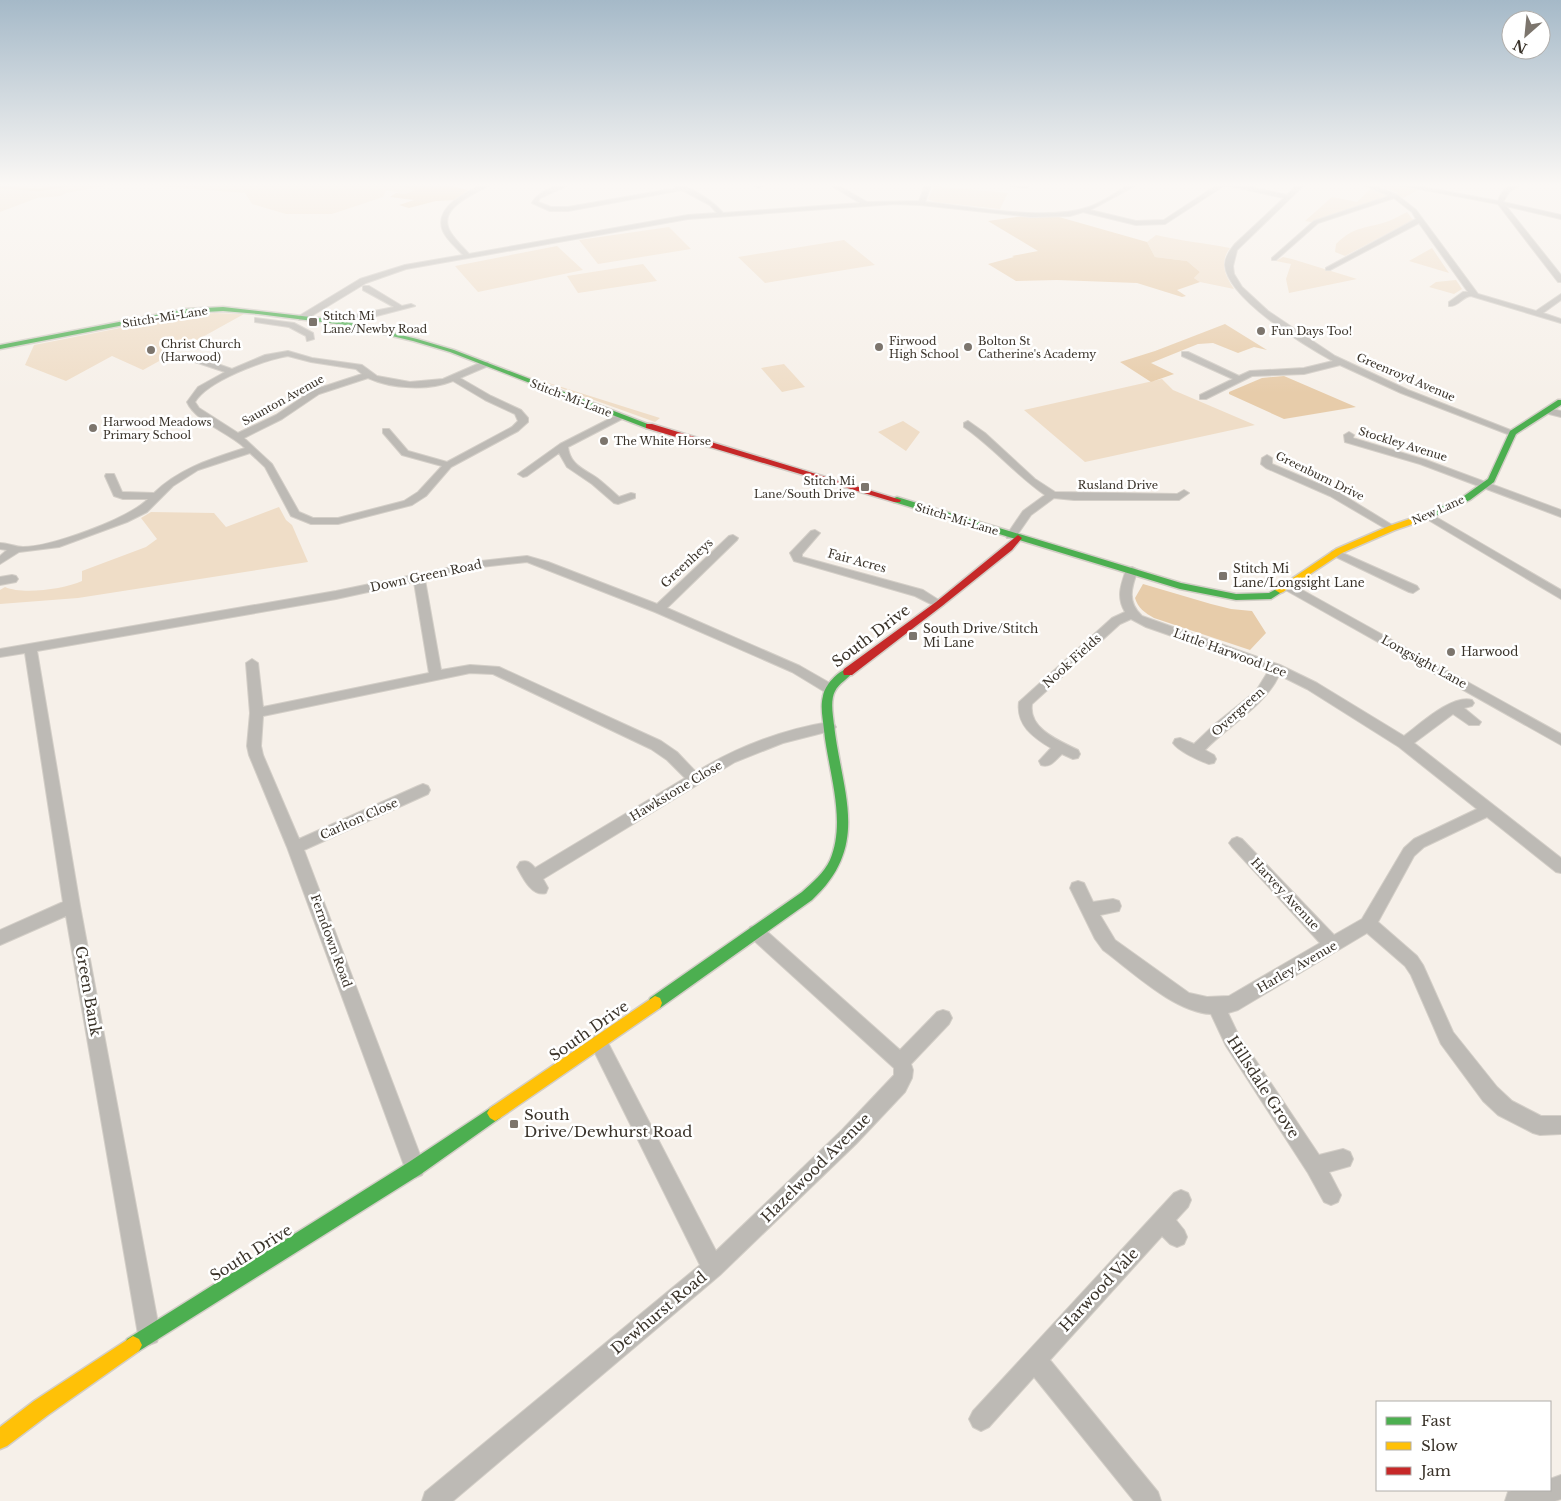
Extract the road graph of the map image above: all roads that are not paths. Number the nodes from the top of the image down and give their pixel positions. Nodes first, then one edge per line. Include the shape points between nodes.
1 (465, 253) edge
2 (483, 253) edge
3 (1233, 253) edge
4 (1281, 253) edge
5 (1356, 253) edge
6 (1444, 253) edge
7 (1539, 253) edge
8 (467, 256) junction
9 (1274, 259) dead end
10 (1328, 268) dead end
11 (1551, 268) junction
12 (1561, 269) edge
13 (1561, 280) edge
14 (365, 290) dead end
15 (1472, 294) junction
16 (1561, 296) edge
17 (1452, 304) dead end
18 (411, 306) dead end
19 (401, 308) junction
20 (1538, 314) junction
21 (302, 318) junction
22 (258, 320) dead end
23 (1561, 321) edge
24 (345, 324) junction
25 (0, 346) edge
26 (288, 353) junction
27 (203, 354) dead end
28 (1185, 354) dead end
29 (1340, 362) junction
30 (485, 364) junction
31 (232, 372) junction
32 (368, 376) junction
33 (455, 378) junction
34 (1239, 379) junction
35 (1213, 392) junction
36 (1203, 397) dead end
37 (1222, 397) dead end
38 (1561, 402) edge
39 (1548, 411) junction
40 (1561, 414) edge
41 (619, 417) junction
42 (968, 424) dead end
43 (387, 430) dead end
44 (1513, 433) junction
45 (1349, 435) dead end
46 (238, 437) junction
47 (563, 446) junction
48 (252, 449) junction
49 (1267, 458) dead end
50 (448, 465) junction
51 (121, 471) dead end
52 (523, 474) dead end
53 (1482, 486) junction
54 (1184, 493) dead end
55 (1052, 495) junction
56 (155, 496) junction
57 (631, 496) dead end
58 (1561, 514) edge
59 (1429, 516) junction
60 (1392, 528) junction
61 (814, 533) dead end
62 (1015, 537) junction
63 (734, 538) dead end
64 (2, 546) dead end
65 (15, 550) junction
66 (1336, 553) junction
67 (0, 561) edge
68 (1132, 570) junction
69 (419, 578) junction
70 (1286, 585) junction
71 (1413, 589) dead end
72 (1561, 595) edge
73 (940, 604) junction
74 (658, 609) junction
75 (1132, 612) junction
76 (30, 648) junction
77 (0, 653) edge
78 (252, 663) dead end
79 (1276, 668) junction
80 (436, 676) junction
81 (830, 689) junction
82 (1467, 703) dead end
83 (1453, 707) junction
84 (257, 713) junction
85 (1474, 722) dead end
86 (829, 727) junction
87 (1561, 740) edge
88 (1180, 743) dead end
89 (1404, 743) junction
90 (1060, 746) junction
91 (1195, 752) junction
92 (1073, 754) dead end
93 (1209, 759) dead end
94 (1046, 761) dead end
95 (694, 779) junction
96 (424, 791) dead end
97 (1490, 809) junction
98 (1237, 843) dead end
99 (296, 847) junction
100 (1561, 867) edge
101 (533, 877) dead end
102 (1078, 888) dead end
103 (72, 906) junction
104 (1113, 906) dead end
105 (1089, 910) junction
106 (1368, 924) junction
107 (756, 932) junction
108 (0, 938) edge
109 (1334, 946) junction
110 (1216, 1006) junction
111 (943, 1018) dead end
112 (599, 1042) junction
113 (900, 1062) junction
114 (1561, 1125) edge
115 (1343, 1159) dead end
116 (1315, 1166) junction
117 (415, 1168) junction
118 (1331, 1195) dead end
119 (1182, 1200) dead end
120 (1163, 1221) junction
121 (1177, 1237) dead end
122 (714, 1268) junction
123 (149, 1334) junction
124 (1035, 1360) junction
125 (981, 1419) dead end
126 (0, 1439) edge
127 (1548, 1491) edge
128 (434, 1501) edge
129 (1149, 1501) edge
130 (1517, 1501) edge

1 - 8 street
2 - 8 street
3 - 29 street, Greenroyd Avenue via 1230,271 1240,290 1254,304
4 - 9 street
5 - 10 street
6 - 15 street
7 - 11 street
8 - 21 street via 405,267 376,276 348,288
11 - 12 street
11 - 13 street
14 - 19 street
15 - 17 street via 1466,294
15 - 20 street
16 - 20 street
18 - 19 street
19 - 24 street via 362,316
20 - 23 street
21 - 24 street, Stitch-Mi-Lane
21 - 25 street, Stitch-Mi-Lane via 238,310 195,310
22 - 26 street via 294,326 306,332 307,340
24 - 30 street, Stitch-Mi-Lane via 414,340
26 - 31 street via 268,357
26 - 32 street via 359,368
27 - 31 street via 190,357
28 - 34 street
29 - 34 street via 1304,371 1261,372
29 - 44 street, Greenroyd Avenue via 1384,383
30 - 33 street
30 - 41 street, Stitch-Mi-Lane
31 - 46 street via 201,389 191,402 194,410
32 - 33 street via 410,384
32 - 46 street, Saunton Avenue via 316,392 279,417
33 - 50 street via 518,412 523,422
34 - 35 street
35 - 36 street
35 - 37 street
38 - 39 street
39 - 40 street
39 - 44 street
41 - 47 street
41 - 62 street, Stitch-Mi-Lane
42 - 55 street, Rusland Drive via 1030,481
43 - 50 street via 405,453
44 - 53 street, New Lane via 1494,475
45 - 53 street, Stockley Avenue via 1348,440 1423,462
46 - 48 street
47 - 52 street
47 - 57 street via 564,455 577,472 596,482 618,501
48 - 50 street via 269,466 296,514 311,521 338,521 408,503 422,494
48 - 56 street via 195,468
49 - 60 street, Greenburn Drive via 1268,466 1334,494
51 - 56 street via 106,474 118,494
53 - 58 street
53 - 59 street, New Lane via 1467,498
54 - 55 street, Rusland Drive via 1179,497
55 - 62 street via 1027,513
56 - 65 street via 142,510 123,520 55,545
59 - 60 street, New Lane
59 - 72 street
60 - 66 street, New Lane
61 - 73 street, Fair Acres via 796,553 798,559 919,593
62 - 68 street, Stitch-Mi-Lane
62 - 73 street, South Drive via 1009,548
63 - 74 street, Greenheys
64 - 65 street
65 - 67 street
66 - 70 street, New Lane
66 - 71 street
68 - 70 street, Stitch-Mi-Lane via 1198,590 1236,597 1270,596
68 - 75 street via 1124,593 1127,607
69 - 74 street, Down Green Road via 482,564 527,559
69 - 76 street, Down Green Road
69 - 80 street
70 - 87 street, Longsight Lane
73 - 81 street, South Drive via 840,678
74 - 81 street, Down Green Road via 796,669
75 - 79 street, Little Harwood Lee via 1150,624
75 - 90 street, Nook Fields via 1116,621 1026,702 1024,716 1030,724
76 - 77 street, Down Green Road
76 - 103 street, Green Bank
78 - 84 street, Ferndown Road
79 - 89 street, Little Harwood Lee via 1312,686
79 - 91 street, Overgreen via 1270,684
80 - 84 street
80 - 95 street via 478,668 503,672 656,745
81 - 86 street, South Drive via 827,700
82 - 83 street
83 - 85 street
83 - 89 street
84 - 99 street, Ferndown Road via 255,750
86 - 95 street, Hawkstone Close via 808,730 758,746
86 - 107 street, South Drive via 840,812 838,854 831,870 807,896
88 - 91 street
89 - 97 street, Little Harwood Lee
90 - 92 street, Nook Fields
90 - 94 street
91 - 93 street
95 - 101 street, Hawkstone Close
96 - 99 street, Carlton Close
97 - 100 street, Little Harwood Lee
97 - 106 street, Harley Avenue via 1419,843 1409,852
98 - 109 street, Harvey Avenue
99 - 117 street, Ferndown Road
102 - 105 street, Harley Avenue
103 - 108 street
103 - 123 street, Green Bank
104 - 105 street
105 - 110 street, Harley Avenue via 1109,944 1166,988 1193,1004
106 - 109 street, Harley Avenue
106 - 114 street via 1411,961 1447,1038 1490,1094 1505,1108 1540,1126
107 - 112 street, South Drive
107 - 113 street
109 - 110 street, Harley Avenue via 1232,1004
110 - 116 street, Hillsdale Grove via 1232,1040
111 - 113 street
112 - 117 street, South Drive
112 - 122 street, Dewhurst Road
113 - 122 street, Hazelwood Avenue via 904,1070 898,1085
115 - 116 street
116 - 118 street, Hillsdale Grove
117 - 123 street, South Drive
119 - 120 street, Harwood Vale
120 - 121 street
120 - 124 street, Harwood Vale
122 - 128 street, Dewhurst Road
123 - 126 street, South Drive
124 - 125 street, Harwood Vale
124 - 129 street
127 - 130 street

